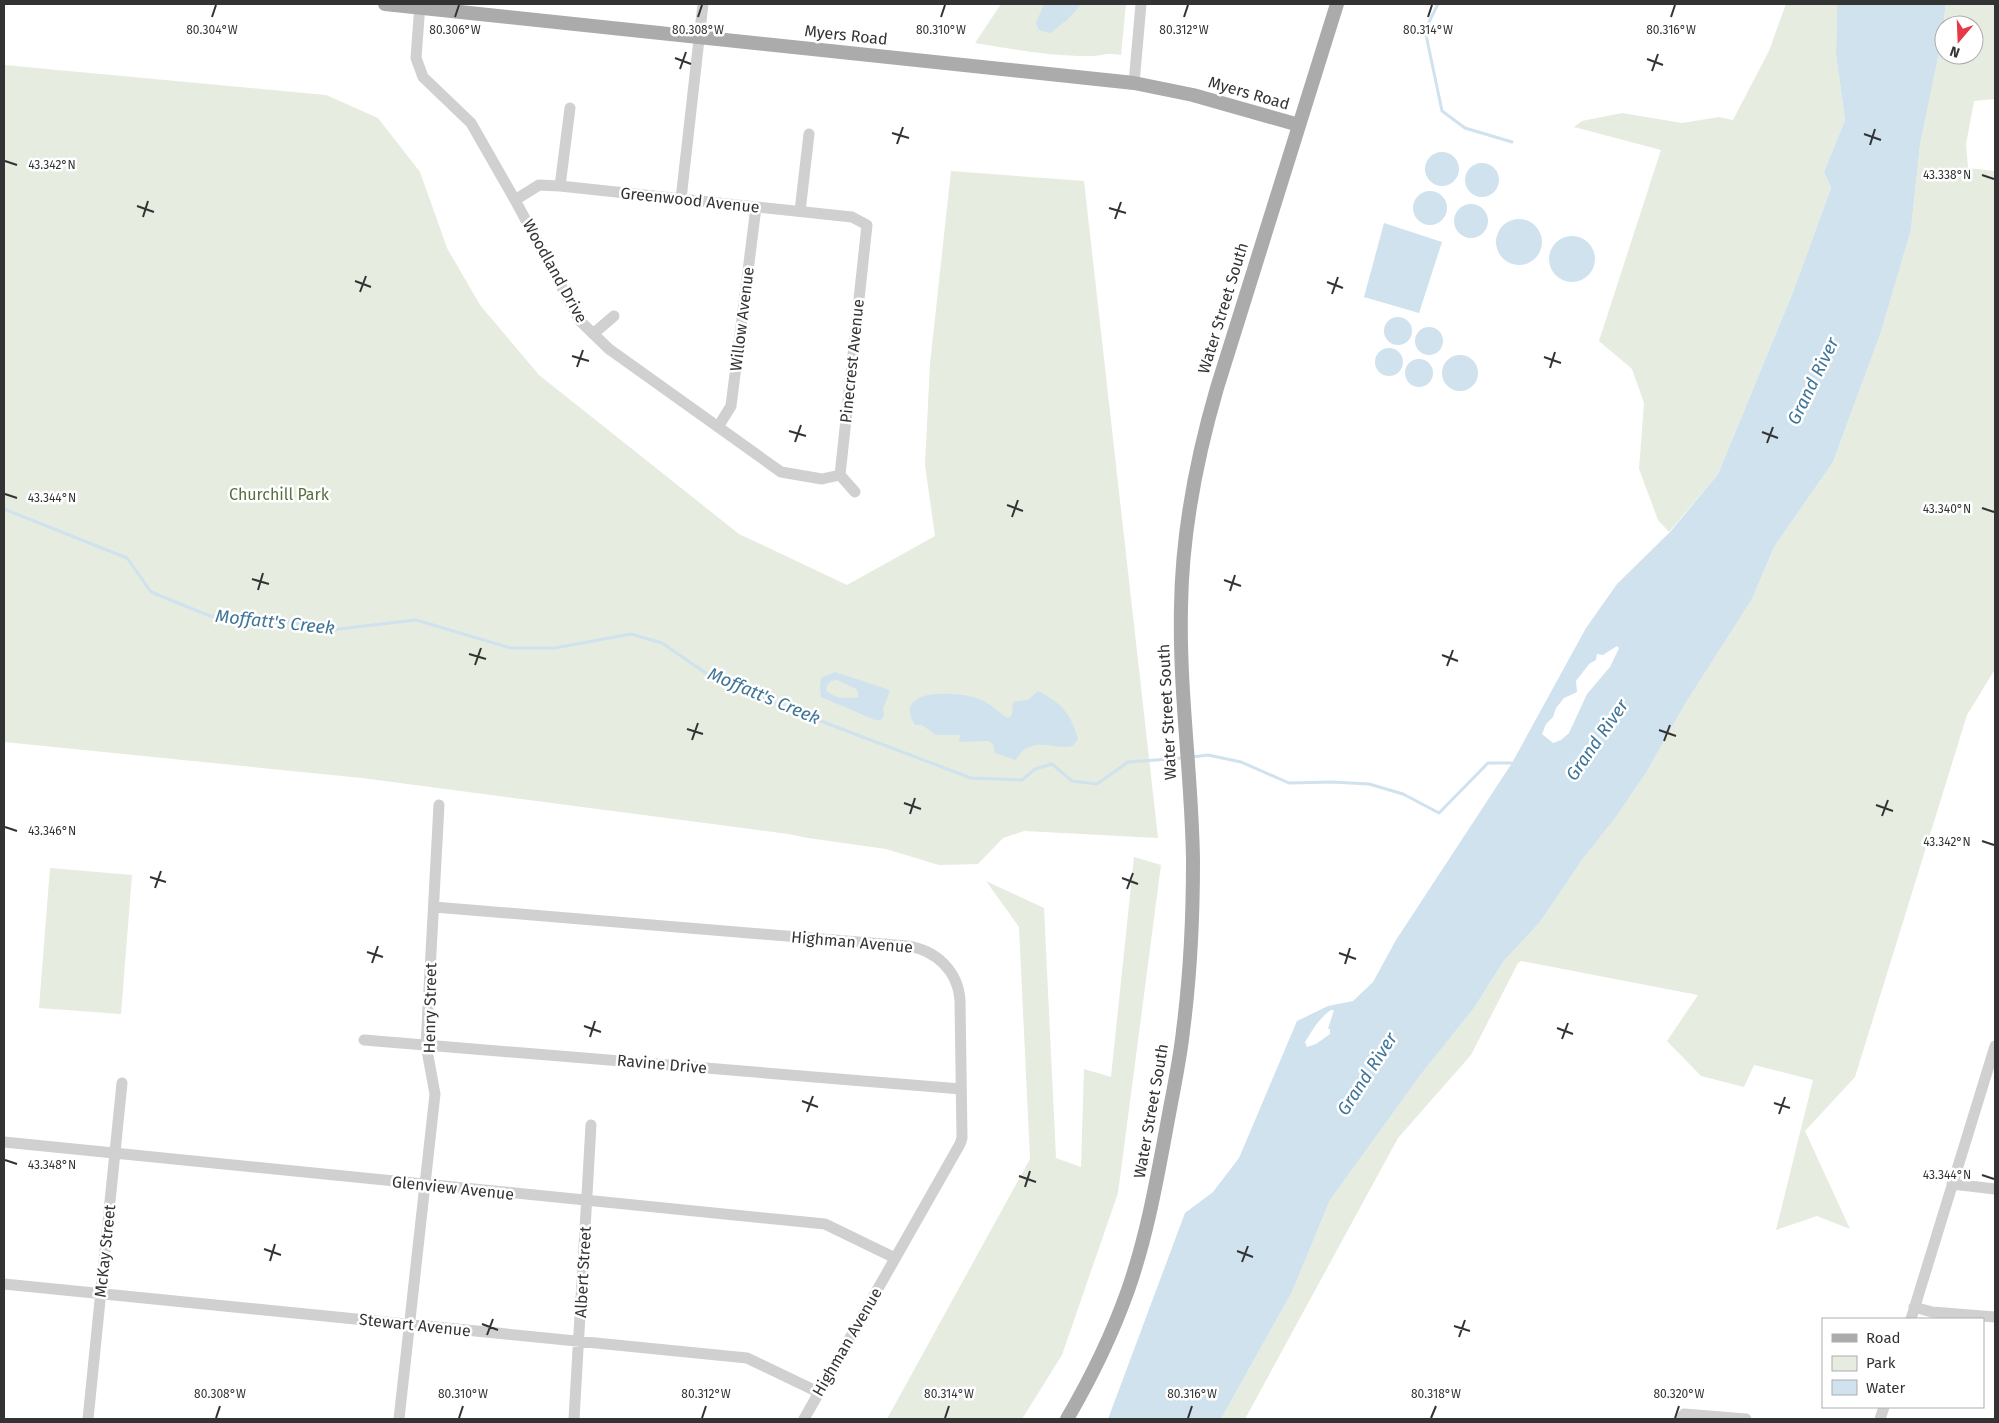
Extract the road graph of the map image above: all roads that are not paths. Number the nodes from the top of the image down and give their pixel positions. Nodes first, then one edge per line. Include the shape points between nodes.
1 (385, 4) edge
2 (703, 4) edge
3 (1141, 4) edge
4 (1337, 4) edge
5 (420, 6) edge
6 (699, 37) junction
7 (1134, 83) junction
8 (570, 108) dead end
9 (1298, 125) junction
10 (809, 134) dead end
11 (560, 186) junction
12 (680, 198) junction
13 (515, 200) junction
14 (756, 207) junction
15 (800, 211) junction
16 (867, 225) joint
17 (614, 316) dead end
18 (593, 334) junction
19 (718, 427) junction
20 (840, 475) junction
21 (854, 492) dead end
22 (439, 805) dead end
23 (434, 907) junction
24 (364, 1040) dead end
25 (426, 1045) junction
26 (1995, 1046) edge
27 (1993, 1058) edge
28 (122, 1083) dead end
29 (961, 1089) junction
30 (592, 1125) dead end
31 (4, 1142) edge
32 (114, 1154) junction
33 (1952, 1184) junction
34 (425, 1185) junction
35 (1995, 1189) edge
36 (587, 1201) junction
37 (895, 1258) junction
38 (4, 1284) edge
39 (100, 1294) junction
40 (1914, 1307) junction
41 (1995, 1317) edge
42 (1911, 1318) edge
43 (410, 1324) junction
44 (579, 1342) junction
45 (818, 1392) junction
46 (1683, 1417) edge
47 (88, 1419) edge
48 (399, 1419) edge
49 (574, 1419) edge
50 (804, 1419) edge
51 (1067, 1419) edge
52 (1746, 1419) edge

1 - 5 main road, Myers Road
2 - 6 street
3 - 7 street
4 - 9 main road, Water Street South
5 - 6 main road, Myers Road
5 - 13 street, Woodland Drive via 416,58 423,77 471,123
6 - 7 main road, Myers Road
6 - 12 street
7 - 9 main road, Myers Road via 1193,95
8 - 11 street
9 - 51 main road, Water Street South via 1206,424 1191,494 1180,607 1193,861 1190,931 1183,1032 1152,1206 1128,1290 1095,1371
10 - 15 street
11 - 12 street, Greenwood Avenue
11 - 13 street, Greenwood Avenue via 539,185
12 - 14 street, Greenwood Avenue
13 - 18 street, Woodland Drive via 580,321
14 - 15 street, Greenwood Avenue
14 - 19 street, Willow Avenue via 731,406
15 - 16 street, Greenwood Avenue via 852,217
16 - 20 street, Pinecrest Avenue
17 - 18 street
18 - 19 street, Woodland Drive
19 - 20 street, Woodland Drive via 781,472 822,479
20 - 21 street
22 - 23 street, Henry Street
23 - 25 street, Henry Street
23 - 29 street, Highman Avenue via 920,948 942,962 958,987
24 - 25 street, Ravine Drive
25 - 29 street, Ravine Drive
25 - 34 street, Henry Street via 434,1094
26 - 27 street
27 - 33 street
28 - 32 street, McKay Street
29 - 37 street, Highman Avenue via 960,1144
30 - 36 street, Albert Street
31 - 32 street, Glenview Avenue
32 - 34 street, Glenview Avenue
32 - 39 street, McKay Street
33 - 35 street
33 - 40 street
34 - 36 street, Glenview Avenue
34 - 43 street, Henry Street
36 - 37 street, Glenview Avenue via 825,1224
36 - 44 street, Albert Street
37 - 45 street, Highman Avenue
38 - 39 street, Stewart Avenue
39 - 43 street, Stewart Avenue
39 - 47 street, McKay Street
40 - 41 street via 1932,1312
40 - 42 street
43 - 44 street, Stewart Avenue
43 - 48 street, Henry Street
44 - 45 street, Stewart Avenue via 748,1358
44 - 49 street, Albert Street
45 - 50 street, Highman Avenue
46 - 52 street

